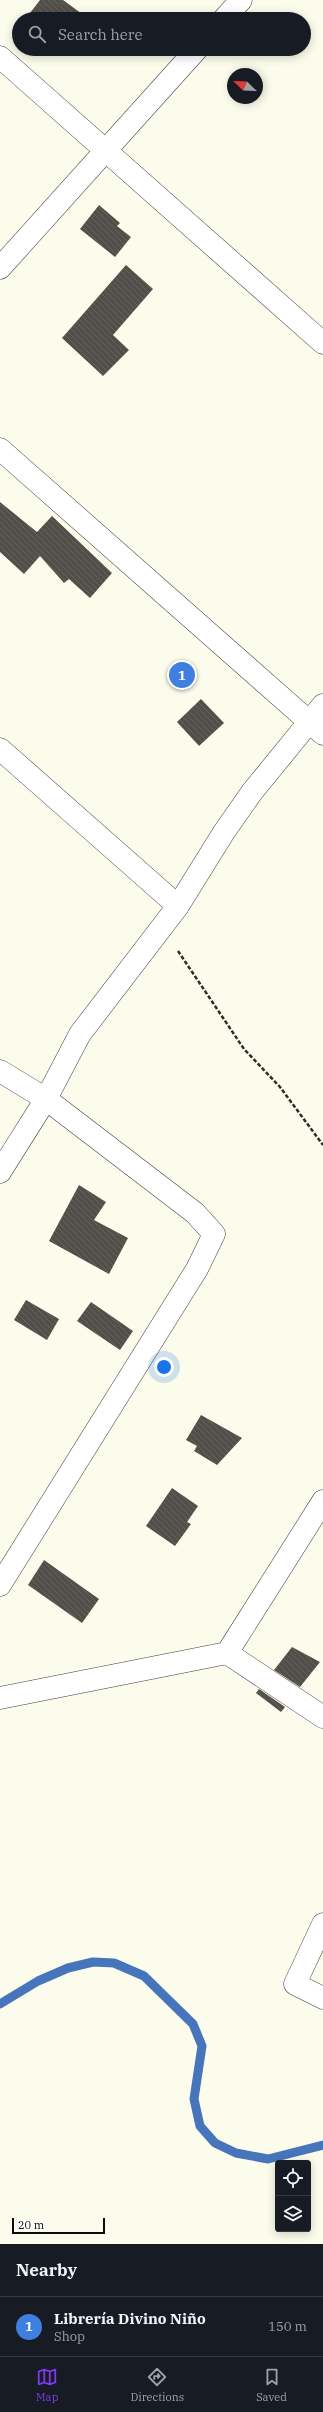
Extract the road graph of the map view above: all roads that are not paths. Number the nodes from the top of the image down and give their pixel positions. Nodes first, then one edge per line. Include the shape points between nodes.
1 (242, 0) edge
2 (231, 12) edge
3 (191, 56) edge
4 (0, 57) edge
5 (105, 149) junction
6 (0, 268) edge
7 (323, 343) edge
8 (0, 449) edge
9 (323, 705) edge
10 (316, 728) edge
11 (0, 749) edge
12 (178, 906) junction
13 (0, 1071) edge
14 (46, 1099) junction
15 (0, 1172) edge
16 (323, 1501) edge
17 (0, 1584) edge
18 (227, 1653) junction
19 (0, 1698) edge
20 (323, 1717) edge
21 (323, 1924) edge
22 (323, 1998) edge

1 - 2 street
3 - 5 street
4 - 5 street
5 - 6 street
5 - 7 street
8 - 10 street
9 - 10 street
10 - 12 street via 252,792
11 - 12 street
12 - 14 street via 80,1034
13 - 14 street
14 - 15 street
14 - 17 street via 195,1213 214,1234 197,1269
16 - 18 street
18 - 19 street
18 - 20 street
21 - 22 street via 294,1984

